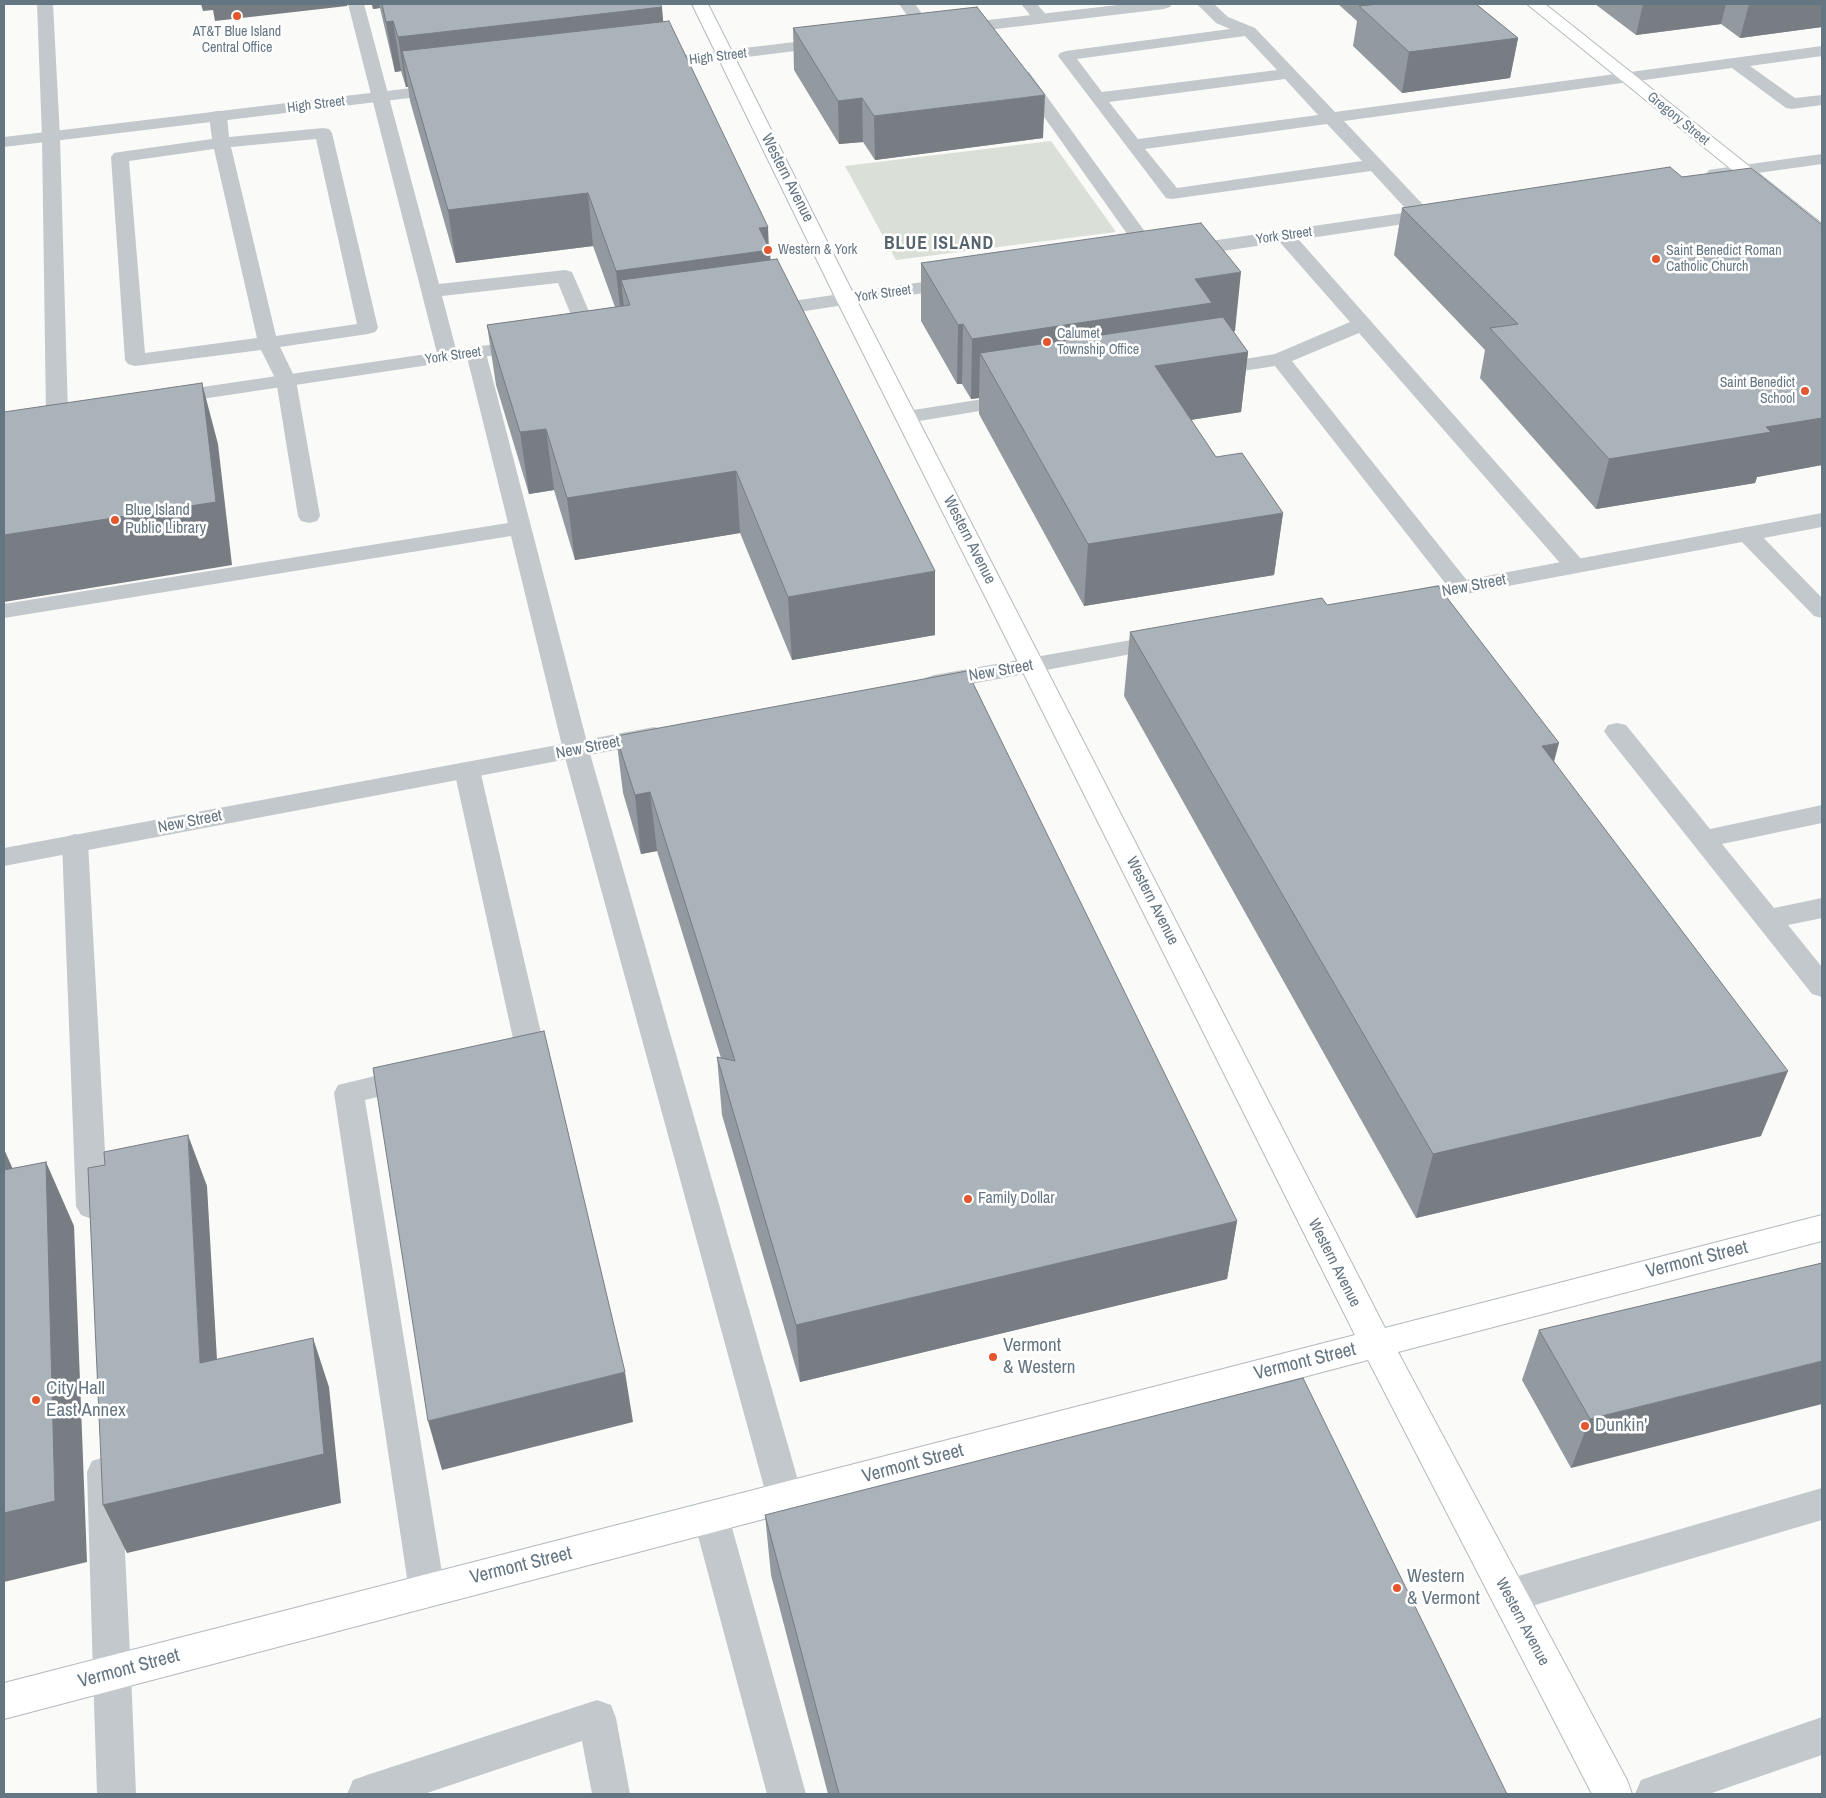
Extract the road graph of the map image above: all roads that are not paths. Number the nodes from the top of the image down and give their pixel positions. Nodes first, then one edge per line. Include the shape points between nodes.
1 (45, 4) edge
2 (356, 4) edge
3 (700, 4) edge
4 (907, 4) edge
5 (1028, 4) edge
6 (1164, 4) edge
7 (1205, 4) edge
8 (1535, 4) edge
9 (1119, 6) edge
10 (1245, 12) dead end
11 (1041, 18) junction
12 (986, 25) junction
13 (1249, 31) junction
14 (927, 32) junction
15 (908, 34) edge
16 (849, 41) edge
17 (998, 42) edge
18 (1822, 51) edge
19 (726, 56) junction
20 (1735, 64) junction
21 (1015, 65) edge
22 (637, 66) edge
23 (1288, 74) junction
24 (1628, 78) junction
25 (460, 88) edge
26 (382, 97) junction
27 (1098, 98) junction
28 (1822, 100) edge
29 (218, 116) junction
30 (1331, 119) junction
31 (51, 137) junction
32 (4, 142) edge
33 (221, 143) junction
34 (1133, 145) junction
35 (1822, 159) edge
36 (1375, 165) junction
37 (1743, 170) junction
38 (1695, 177) edge
39 (1452, 212) edge
40 (1423, 216) junction
41 (1822, 233) edge
42 (1285, 236) junction
43 (1152, 256) junction
44 (1132, 258) edge
45 (978, 280) edge
46 (431, 291) junction
47 (846, 299) junction
48 (750, 313) edge
49 (1362, 324) junction
50 (268, 343) junction
51 (476, 353) junction
52 (448, 357) junction
53 (1280, 358) junction
54 (1194, 372) edge
55 (286, 380) junction
56 (1031, 398) edge
57 (149, 401) edge
58 (57, 414) edge
59 (907, 417) junction
60 (309, 516) dead end
61 (1822, 520) edge
62 (520, 528) junction
63 (1747, 534) junction
64 (1575, 566) junction
65 (1461, 588) junction
66 (1383, 602) edge
67 (4, 611) edge
68 (1822, 611) edge
69 (1187, 637) edge
70 (1033, 665) junction
71 (914, 687) edge
72 (673, 732) edge
73 (1617, 732) dead end
74 (576, 750) junction
75 (467, 770) junction
76 (1822, 814) edge
77 (1704, 839) junction
78 (75, 843) junction
79 (4, 857) edge
80 (1822, 908) edge
81 (1768, 919) junction
82 (1822, 987) edge
83 (482, 1061) edge
84 (435, 1072) edge
85 (1822, 1228) edge
86 (93, 1232) edge
87 (1375, 1344) junction
88 (102, 1441) edge
89 (785, 1498) junction
90 (1822, 1504) edge
91 (711, 1517) junction
92 (427, 1591) junction
93 (1508, 1596) junction
94 (112, 1673) junction
95 (4, 1701) edge
96 (1822, 1736) edge
97 (117, 1794) edge
98 (368, 1794) edge
99 (611, 1794) edge
100 (787, 1794) edge
101 (1613, 1794) edge
102 (1655, 1794) edge

1 - 31 street
2 - 26 street
3 - 19 main road, Western Avenue
4 - 14 street
5 - 11 street
6 - 9 street
7 - 13 street via 1222,20
8 - 24 main road, Gregory Street
9 - 11 street
10 - 13 street via 1254,22
11 - 12 street
12 - 14 street
12 - 17 street
13 - 23 street
13 - 27 street via 1066,56
14 - 15 street
16 - 19 street, High Street
18 - 20 street
19 - 22 street, High Street
19 - 47 main road, Western Avenue
20 - 24 street
20 - 28 street via 1792,104
21 - 43 street
23 - 27 street
23 - 30 street
24 - 30 street
24 - 37 main road, Gregory Street
25 - 26 street, High Street
26 - 29 street, High Street
26 - 46 street
27 - 34 street
29 - 31 street, High Street
29 - 33 street
30 - 34 street
30 - 36 street
31 - 32 street, High Street
31 - 58 street
33 - 50 street
33 - 50 street via 323,133 368,328
33 - 50 street via 120,157 135,360
34 - 36 street via 1172,194
35 - 37 street
36 - 40 street
37 - 38 street
37 - 41 main road, Gregory Street
39 - 40 street, York Street
40 - 42 street, York Street
42 - 43 street, York Street
42 - 49 street
43 - 44 street, York Street
45 - 47 street, York Street
46 - 51 street, York Street via 565,276 580,338
46 - 52 street
47 - 48 street, York Street
47 - 59 main road, Western Avenue
49 - 53 street
49 - 64 street
50 - 55 street
51 - 52 street, York Street
51 - 62 street
52 - 55 street, York Street
53 - 54 street
53 - 65 street
55 - 57 street, York Street
55 - 60 street
56 - 59 street
59 - 70 main road, Western Avenue
61 - 63 street, New Street
62 - 67 street
62 - 74 street
63 - 64 street, New Street
63 - 68 street
64 - 65 street, New Street
65 - 66 street, New Street
69 - 70 street, New Street
70 - 71 street, New Street
70 - 87 main road, Western Avenue
72 - 74 street, New Street
73 - 77 street
74 - 75 street, New Street
74 - 89 street
75 - 78 street, New Street
75 - 83 street via 530,1050
76 - 77 street
77 - 81 street
78 - 79 street, New Street
78 - 86 street
80 - 81 street
81 - 82 street
84 - 92 street via 349,1093
85 - 87 main road, Vermont Street
87 - 89 main road, Vermont Street
87 - 93 main road, Western Avenue
88 - 94 street
89 - 91 main road, Vermont Street
90 - 93 street
91 - 92 main road, Vermont Street
91 - 100 street
92 - 94 main road, Vermont Street
93 - 101 main road, Western Avenue
94 - 95 main road, Vermont Street
94 - 97 street
96 - 102 street
98 - 99 street via 597,1718

